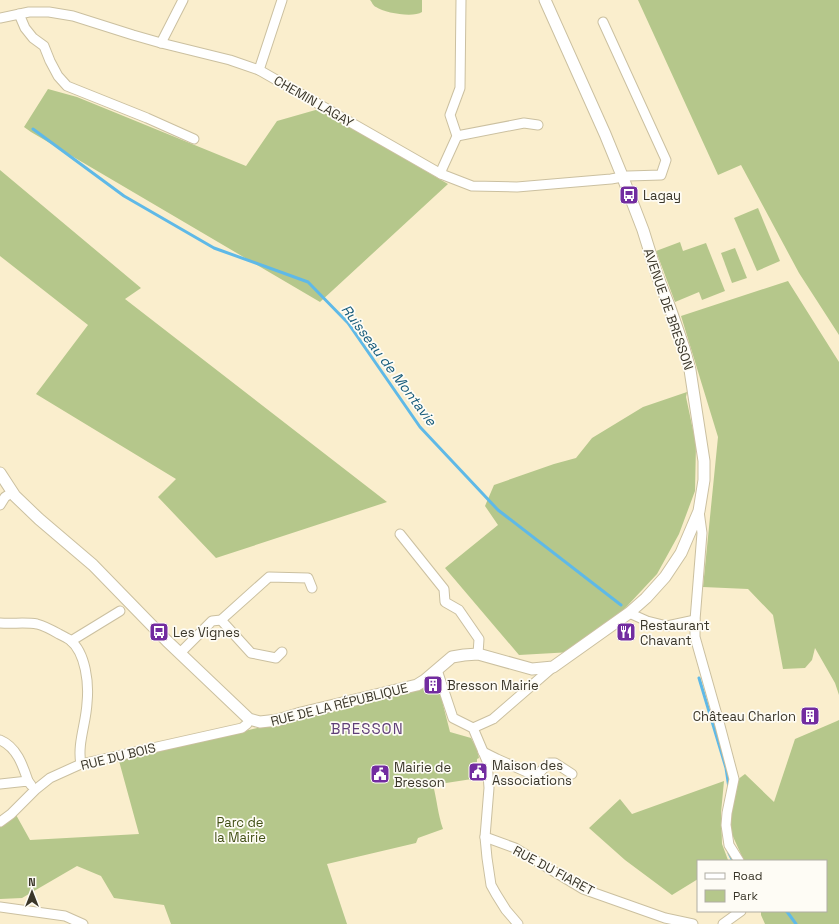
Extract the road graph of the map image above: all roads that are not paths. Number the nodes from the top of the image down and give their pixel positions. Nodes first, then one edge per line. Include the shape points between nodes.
1 (183, 0) edge
2 (282, 0) edge
3 (461, 0) edge
4 (545, 0) edge
5 (19, 14) junction
6 (0, 18) edge
7 (603, 22) dead end
8 (161, 43) junction
9 (259, 70) junction
10 (538, 125) dead end
11 (457, 136) junction
12 (194, 140) dead end
13 (441, 174) junction
14 (623, 178) junction
15 (0, 473) edge
16 (13, 492) junction
17 (0, 505) edge
18 (699, 511) junction
19 (400, 534) dead end
20 (312, 588) dead end
21 (120, 611) dead end
22 (629, 613) junction
23 (222, 620) junction
24 (695, 620) junction
25 (0, 623) edge
26 (71, 641) junction
27 (282, 652) dead end
28 (180, 653) junction
29 (478, 654) junction
30 (553, 667) junction
31 (437, 670) junction
32 (249, 719) junction
33 (473, 728) junction
34 (0, 740) edge
35 (483, 752) junction
36 (81, 764) junction
37 (572, 774) dead end
38 (28, 782) junction
39 (0, 784) edge
40 (35, 790) junction
41 (0, 822) edge
42 (485, 837) junction
43 (738, 860) edge
44 (0, 906) edge
45 (740, 912) edge
46 (84, 924) edge
47 (518, 924) edge
48 (693, 924) edge
49 (723, 924) edge

1 - 8 street
2 - 9 street
3 - 11 street via 460,88 450,115
4 - 14 street, AVENUE DE BRESSON
5 - 6 street, CHEMIN LAGAY
5 - 8 street, CHEMIN LAGAY via 49,12 73,16
5 - 12 street via 32,38 44,46 58,76 67,86
7 - 14 street, CHEMIN LAGAY via 666,160 661,175
8 - 9 street, CHEMIN LAGAY
9 - 13 street, CHEMIN LAGAY
10 - 11 street via 524,123
11 - 13 street
13 - 14 street, CHEMIN LAGAY via 472,186 517,187
14 - 18 street, AVENUE DE BRESSON via 690,370 704,461
15 - 16 street
16 - 17 street
16 - 28 street via 39,519 93,565
18 - 22 street, AVENUE DE BRESSON via 682,553 651,593
18 - 24 street via 702,533
19 - 29 street via 444,589 446,602 460,610 479,639
20 - 23 street via 308,578 269,578
21 - 26 street
22 - 24 street via 667,626
22 - 30 street, AVENUE DE BRESSON
23 - 27 street via 251,653 276,658
23 - 28 street via 212,621
24 - 43 street via 695,637 734,779 726,825 729,845
25 - 26 street via 37,624 51,628
26 - 36 street via 84,662 87,678
28 - 32 street
29 - 30 street, RUE DE LA RÉPUBLIQUE via 532,669
29 - 31 street, RUE DE LA RÉPUBLIQUE via 452,657
30 - 33 street via 493,720
31 - 32 street, RUE DE LA RÉPUBLIQUE via 417,685 278,720 260,722
31 - 33 street via 453,718
32 - 36 street, RUE DU BOIS via 245,726 238,729
33 - 35 street
34 - 38 street via 19,757
35 - 37 street via 536,776 549,763 555,763
35 - 42 street via 487,761 490,788
36 - 40 street, RUE DU BOIS via 50,778
38 - 39 street
38 - 40 street
40 - 41 street, RUE DU BOIS
42 - 47 street via 491,885
42 - 48 street, RUE DU FIARET via 515,848 583,889 665,918
44 - 46 street via 65,916
45 - 49 street

